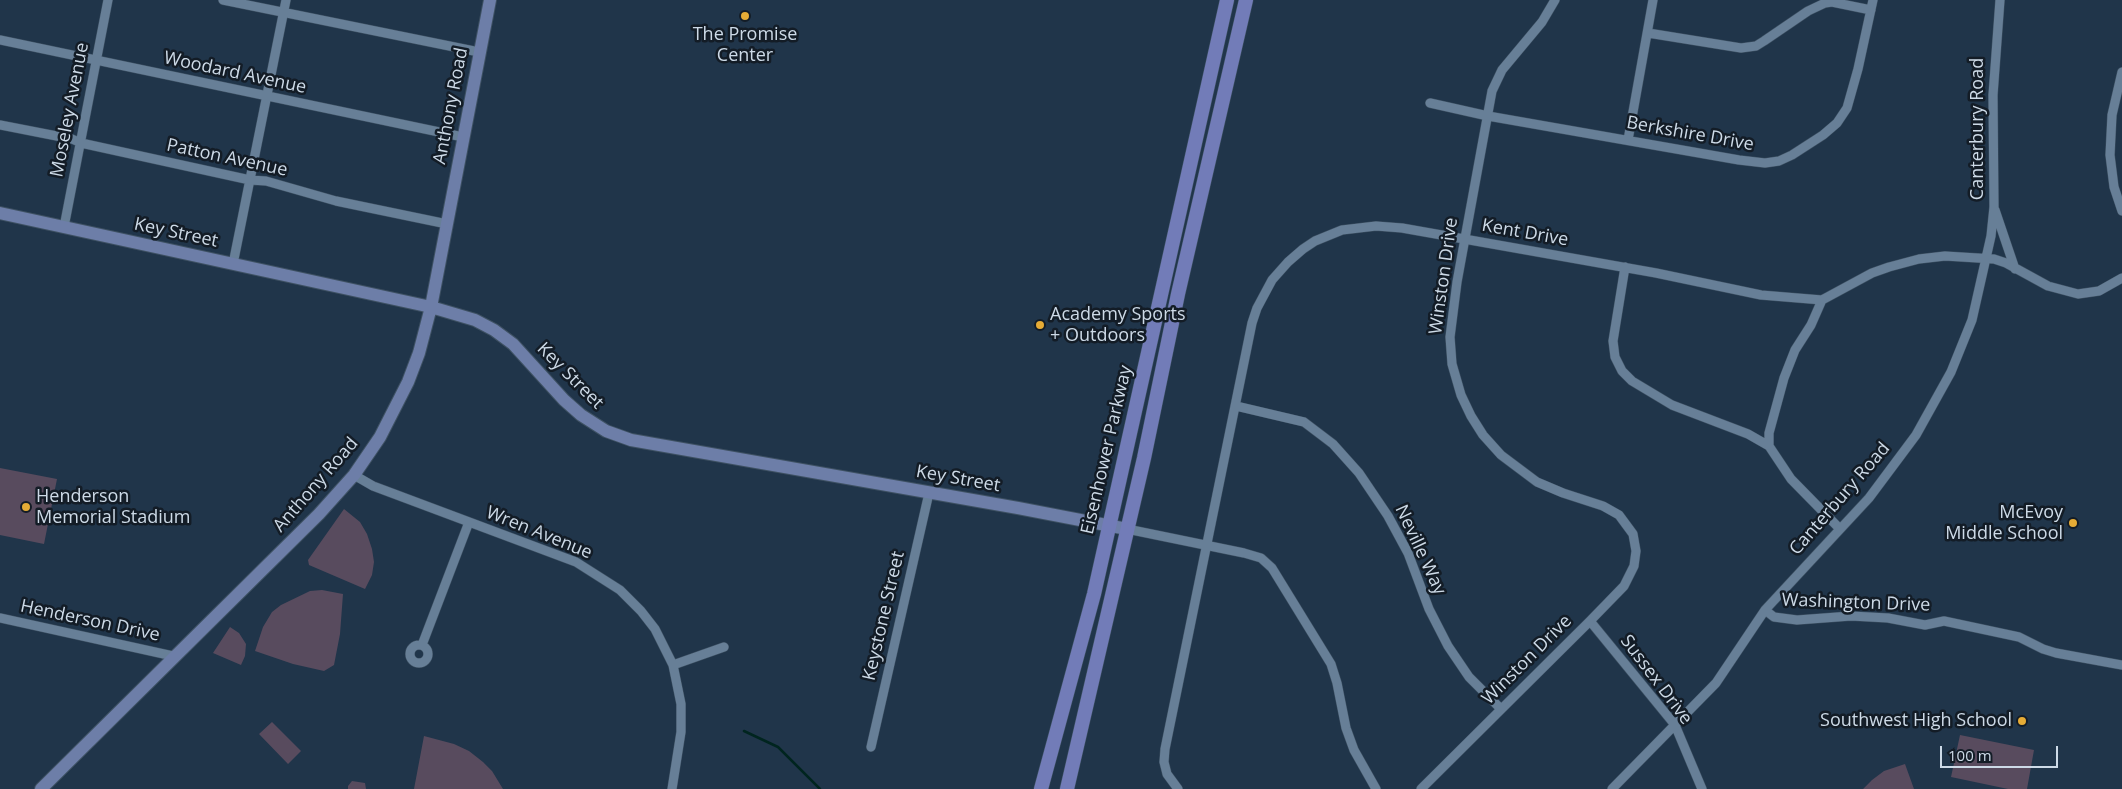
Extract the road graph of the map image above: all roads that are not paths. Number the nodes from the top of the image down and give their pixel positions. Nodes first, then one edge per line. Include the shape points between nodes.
1 (108, 0) edge
2 (224, 0) edge
3 (286, 0) edge
4 (490, 0) edge
5 (1227, 0) edge
6 (1246, 0) edge
7 (1555, 0) edge
8 (1653, 0) edge
9 (1874, 0) edge
10 (2000, 0) edge
11 (1871, 10) junction
12 (284, 12) junction
13 (1648, 33) junction
14 (0, 40) edge
15 (479, 52) junction
16 (96, 61) junction
17 (2122, 72) edge
18 (266, 96) junction
19 (1430, 103) dead end
20 (1488, 116) junction
21 (0, 124) edge
22 (463, 137) junction
23 (1628, 140) junction
24 (81, 143) junction
25 (250, 180) junction
26 (1994, 207) junction
27 (2122, 210) edge
28 (0, 213) edge
29 (447, 224) junction
30 (64, 227) junction
31 (1465, 239) junction
32 (1986, 258) junction
33 (233, 264) junction
34 (1625, 268) junction
35 (2015, 269) junction
36 (2122, 278) edge
37 (1822, 300) junction
38 (431, 307) junction
39 (1236, 406) junction
40 (1769, 446) junction
41 (354, 475) junction
42 (929, 493) junction
43 (469, 522) junction
44 (1110, 526) junction
45 (1840, 529) junction
46 (1127, 530) junction
47 (1206, 545) junction
48 (1765, 610) junction
49 (0, 618) edge
50 (1590, 621) junction
51 (422, 645) dead end
52 (724, 647) dead end
53 (173, 656) junction
54 (673, 665) junction
55 (2122, 665) edge
56 (1501, 709) junction
57 (1675, 725) junction
58 (871, 747) dead end
59 (41, 789) edge
60 (672, 789) edge
61 (1041, 789) edge
62 (1067, 789) edge
63 (1178, 789) edge
64 (1376, 789) edge
65 (1421, 789) edge
66 (1612, 789) edge
67 (1702, 789) edge

1 - 16 street, Moseley Avenue
2 - 12 street
3 - 12 street
4 - 15 street, Anthony Road
5 - 44 main road, Eisenhower Parkway
6 - 46 main road, Eisenhower Parkway
7 - 20 street, Winston Drive via 1542,22 1496,80
8 - 13 street
9 - 11 street, Berkshire Drive
10 - 26 street, Canterbury Road via 1993,95
11 - 13 street via 1825,3 1808,10 1756,46 1741,48
11 - 23 street, Berkshire Drive via 1847,108 1837,123 1792,156 1764,163
12 - 15 street
12 - 18 street
13 - 23 street
14 - 16 street, Woodard Avenue
15 - 22 street, Anthony Road
16 - 18 street, Woodard Avenue
16 - 24 street, Moseley Avenue
17 - 27 street via 2112,115 2110,155 2114,187
18 - 22 street, Woodard Avenue
18 - 25 street
19 - 20 street, Berkshire Drive
20 - 23 street, Berkshire Drive
20 - 31 street, Winston Drive
21 - 24 street, Patton Avenue
22 - 29 street, Anthony Road
24 - 25 street, Patton Avenue
24 - 30 street, Moseley Avenue
25 - 29 street, Patton Avenue via 266,181 336,201
25 - 33 street
26 - 32 street, Canterbury Road
26 - 35 street
28 - 30 street, Key Street
29 - 38 street, Anthony Road
30 - 33 street, Key Street
31 - 34 street, Kent Drive
31 - 39 street, Kent Drive via 1376,226 1342,230 1304,249 1272,280 1257,308
31 - 50 street, Winston Drive via 1450,337 1456,380 1471,416 1501,455 1522,472 1563,493 1603,506 1619,515 1633,534 1636,551 1628,580
32 - 35 street
32 - 37 street via 1945,256 1908,261 1872,273
32 - 45 street, Canterbury Road via 1967,335 1936,401 1890,471
33 - 38 street, Key Street
34 - 37 street, Kent Drive via 1760,295
34 - 40 street via 1613,342 1615,357 1622,371 1638,385 1672,405 1748,434
35 - 36 street via 2048,286 2078,294 2099,290
37 - 40 street via 1784,378 1769,433
38 - 41 street, Anthony Road via 405,389 380,437
38 - 42 street, Key Street via 475,320 494,330 521,351 581,415 617,436
39 - 47 street, Kent Drive
39 - 56 street, Neville Way via 1304,422 1333,444 1359,473 1408,553 1448,646 1469,677
40 - 45 street via 1791,479
41 - 43 street, Wren Avenue via 373,486
41 - 53 street, Anthony Road via 314,519
42 - 44 street, Key Street
42 - 58 street, Keystone Street
43 - 51 street, Wren Avenue
43 - 54 street, Wren Avenue via 576,562 603,578 641,611 655,629
44 - 46 street, Key Street
44 - 61 main road, Eisenhower Parkway
45 - 48 street, Canterbury Road
46 - 47 street
46 - 62 main road, Eisenhower Parkway
47 - 63 street via 1165,749 1167,774
47 - 64 street via 1261,558 1272,568 1331,664 1352,742
48 - 55 street, Washington Drive via 1774,617 1797,620 1851,616 1926,625 1944,621 2019,637 2056,653
48 - 57 street, Canterbury Road via 1716,684
49 - 53 street, Henderson Drive
50 - 56 street, Winston Drive
50 - 57 street, Sussex Drive
52 - 54 street
53 - 59 street, Anthony Road
54 - 60 street, Wren Avenue via 681,704 681,732
56 - 65 street, Winston Drive
57 - 66 street, Canterbury Road
57 - 67 street, Sussex Drive

